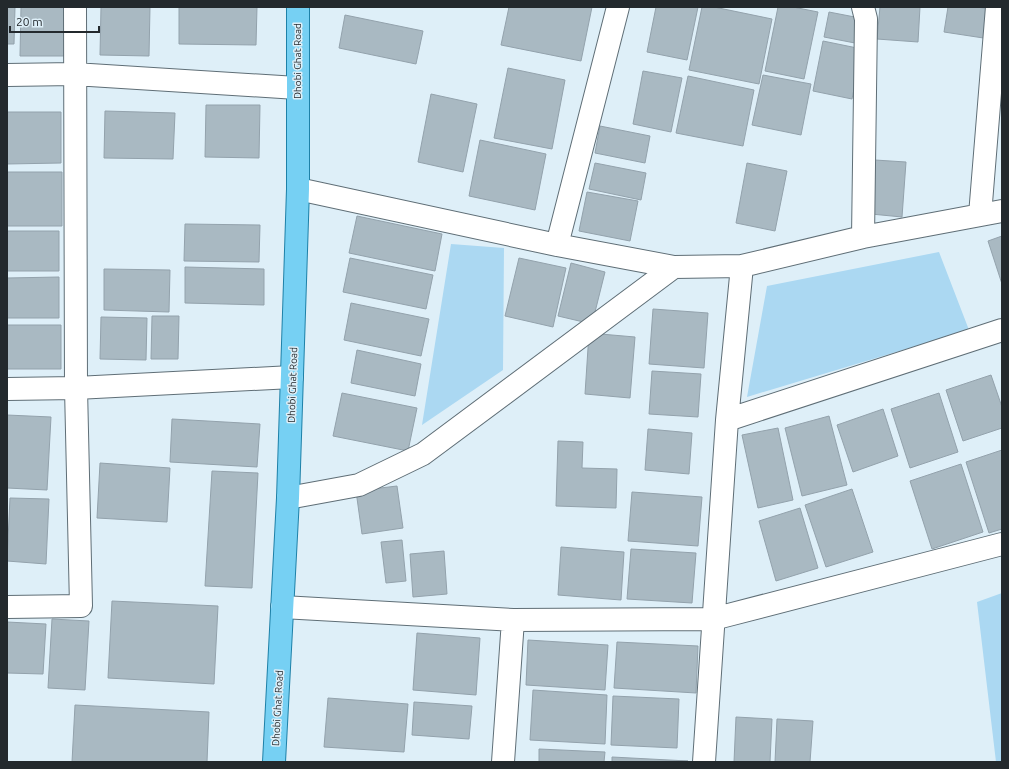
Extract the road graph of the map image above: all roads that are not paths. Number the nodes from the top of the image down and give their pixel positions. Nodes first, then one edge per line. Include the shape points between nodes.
1 (75, 7) edge
2 (298, 7) edge
3 (618, 7) edge
4 (863, 7) edge
5 (997, 7) edge
6 (74, 74) junction
7 (7, 75) edge
8 (297, 88) junction
9 (298, 189) junction
10 (1002, 211) edge
11 (980, 215) junction
12 (863, 237) junction
13 (557, 244) junction
14 (742, 266) junction
15 (674, 267) junction
16 (1002, 330) edge
17 (292, 376) junction
18 (7, 388) edge
19 (76, 388) junction
20 (727, 420) junction
21 (288, 498) junction
22 (1002, 544) edge
23 (7, 607) edge
24 (282, 607) junction
25 (713, 619) junction
26 (513, 620) junction
27 (274, 762) edge
28 (503, 762) edge
29 (704, 762) edge

1 - 6 street
2 - 8 main road, Dhobi Ghat Road
3 - 13 street
4 - 12 street via 866,19
5 - 11 street
6 - 7 street
6 - 8 street
6 - 19 street
8 - 9 main road, Dhobi Ghat Road
9 - 13 street
9 - 17 main road, Dhobi Ghat Road
10 - 11 street
11 - 12 street
12 - 14 street
13 - 15 street
14 - 15 street
14 - 20 street
15 - 21 street via 424,454 359,485
16 - 20 street
17 - 19 street
17 - 21 main road, Dhobi Ghat Road
18 - 19 street
19 - 23 street via 81,606
20 - 25 street
21 - 24 main road, Dhobi Ghat Road
22 - 25 street
24 - 26 street
24 - 27 main road, Dhobi Ghat Road
25 - 26 street
25 - 29 street
26 - 28 street

